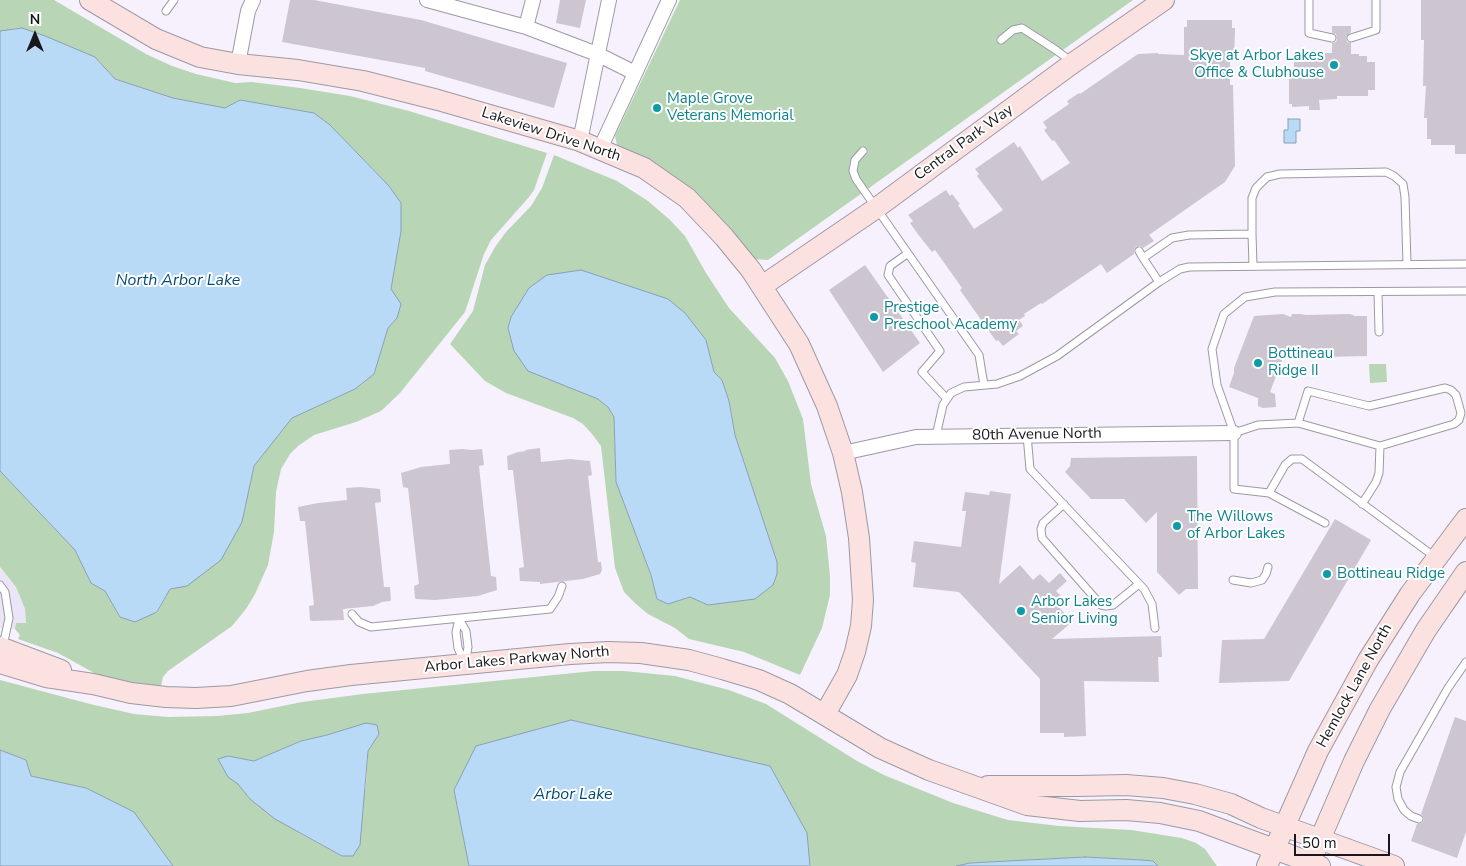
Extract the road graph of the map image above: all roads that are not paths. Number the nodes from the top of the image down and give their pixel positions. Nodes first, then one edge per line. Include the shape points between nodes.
1 (90, 0) edge
2 (174, 0) edge
3 (253, 0) edge
4 (427, 0) edge
5 (533, 0) edge
6 (609, 0) edge
7 (669, 0) edge
8 (1164, 0) edge
9 (1309, 0) edge
10 (1376, 0) edge
11 (456, 4) edge
12 (166, 11) dead end
13 (526, 27) junction
14 (1332, 38) dead end
15 (1351, 38) dead end
16 (1001, 40) dead end
17 (598, 54) junction
18 (1073, 63) junction
19 (238, 64) junction
20 (635, 73) junction
21 (580, 142) junction
22 (600, 149) junction
23 (862, 151) dead end
24 (875, 208) junction
25 (1252, 234) junction
26 (1139, 251) dead end
27 (907, 254) junction
28 (1143, 258) junction
29 (1407, 264) junction
30 (1466, 264) edge
31 (1253, 266) junction
32 (1159, 282) junction
33 (762, 286) junction
34 (1466, 291) edge
35 (1378, 292) junction
36 (1379, 332) dead end
37 (984, 385) junction
38 (947, 398) junction
39 (1298, 423) junction
40 (1234, 433) junction
41 (1027, 435) junction
42 (936, 436) junction
43 (1380, 446) junction
44 (843, 453) junction
45 (1269, 493) junction
46 (1064, 504) junction
47 (1362, 504) junction
48 (1466, 519) edge
49 (1325, 523) dead end
50 (1436, 558) junction
51 (1268, 567) dead end
52 (1466, 572) edge
53 (1233, 580) dead end
54 (1139, 584) junction
55 (0, 585) edge
56 (562, 586) dead end
57 (4, 608) edge
58 (352, 614) dead end
59 (459, 619) junction
60 (1154, 628) dead end
61 (1, 653) edge
62 (1466, 662) edge
63 (465, 664) junction
64 (825, 714) junction
65 (976, 786) junction
66 (1419, 819) dead end
67 (1284, 826) junction
68 (1320, 840) junction
69 (1270, 857) edge
70 (1313, 865) edge
71 (1394, 866) edge

1 - 19 street, Lakeview Drive North via 156,40 200,57
2 - 12 lane
3 - 19 street
4 - 11 street
5 - 13 street
6 - 17 street
7 - 20 street
8 - 18 street, Central Park Way
9 - 14 lane via 1309,33
10 - 15 lane via 1376,30
11 - 13 street
13 - 17 street
16 - 18 lane via 1013,30 1022,28
17 - 20 street
17 - 21 street
18 - 24 street, Central Park Way
19 - 21 street, Lakeview Drive North via 298,70 363,82 438,100
20 - 22 street
21 - 22 street, Lakeview Drive North
22 - 33 street, Lakeview Drive North via 644,168 687,198 724,237
23 - 24 lane via 855,160 853,172
24 - 27 lane
24 - 33 street, Central Park Way
25 - 28 lane via 1172,238
25 - 29 lane via 1252,198 1256,188 1267,177 1386,172 1403,184
25 - 31 lane
26 - 28 lane
27 - 37 lane via 979,355
27 - 38 lane via 890,266 888,275 940,351 922,372
28 - 32 lane
29 - 30 lane
29 - 31 lane
31 - 32 lane via 1189,267
32 - 37 lane via 1057,356 1020,376
33 - 44 street, Lakeview Drive North via 799,344
34 - 35 lane
35 - 36 lane
35 - 40 lane via 1275,292 1245,297 1224,314 1212,349 1217,386
37 - 38 lane via 964,387
38 - 42 lane
39 - 40 lane via 1258,426
39 - 43 lane
39 - 43 lane via 1308,391 1369,406 1445,388 1456,395 1461,413 1454,424
40 - 41 street, 80th Avenue North
40 - 45 lane via 1234,489
41 - 42 street, 80th Avenue North
41 - 46 lane via 1030,468
42 - 44 street, 80th Avenue North via 916,437
43 - 47 lane via 1379,473
44 - 64 street, Lakeview Drive North via 859,538 862,618 847,675
45 - 47 lane via 1285,465 1292,459 1302,459
45 - 49 lane
46 - 54 lane
46 - 54 lane via 1043,522 1042,538 1101,605 1113,605
47 - 50 lane
48 - 50 street, Hemlock Lane North
50 - 67 street, Hemlock Lane North via 1394,617 1354,685 1318,751
51 - 53 lane via 1262,580 1251,583
52 - 68 street via 1426,630 1380,709
54 - 60 lane via 1152,604
55 - 57 lane via 5,592
56 - 59 lane via 550,609
57 - 61 lane via 9,618
58 - 59 lane via 371,628
59 - 63 lane via 466,631
61 - 63 street, Arbor Lakes Parkway North via 48,664 93,684 131,693 196,698 231,696 351,675
62 - 66 lane via 1400,772 1396,787 1398,799 1404,810
63 - 64 street, Arbor Lakes Parkway North via 570,654 641,653 689,660 759,680
64 - 65 street, Arbor Lakes Parkway North via 880,748 928,770
65 - 67 street, Arbor Lakes Parkway North via 1126,784 1163,788 1231,804
65 - 69 street, Arbor Lakes Parkway North via 1027,805 1080,811 1135,810 1198,821
67 - 68 street, Arbor Lakes Parkway North
67 - 69 street, Hemlock Lane North
68 - 70 street
68 - 71 street, Arbor Lakes Parkway North
69 - 70 street, Arbor Lakes Parkway North

